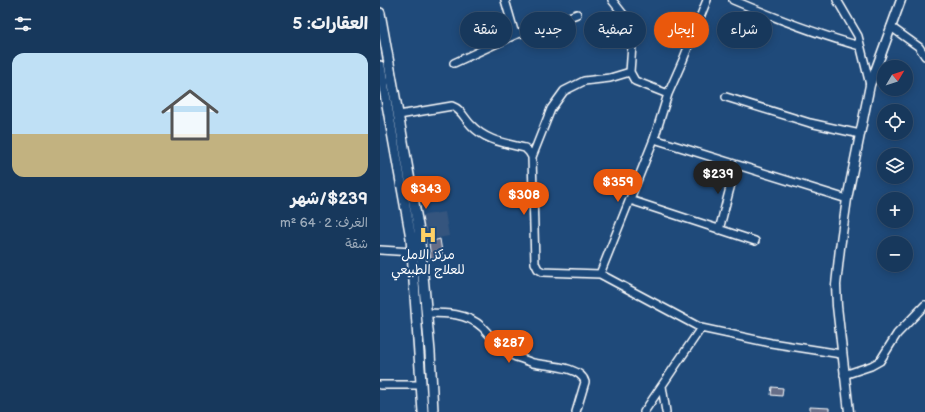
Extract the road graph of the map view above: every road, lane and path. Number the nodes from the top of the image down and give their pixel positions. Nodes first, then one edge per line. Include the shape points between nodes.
1 (505, 0) edge
2 (612, 0) edge
3 (707, 0) edge
4 (734, 0) edge
5 (837, 0) edge
6 (902, 0) edge
7 (380, 13) edge
8 (577, 14) dead end
9 (891, 27) junction
10 (517, 34) junction
11 (860, 46) junction
12 (925, 56) edge
13 (454, 62) dead end
14 (380, 66) edge
15 (630, 72) junction
16 (870, 85) junction
17 (668, 94) junction
18 (383, 97) edge
19 (726, 97) dead end
20 (399, 115) junction
21 (860, 134) junction
22 (654, 139) junction
23 (532, 157) junction
24 (736, 165) junction
25 (846, 199) junction
26 (630, 200) junction
27 (719, 230) junction
28 (755, 241) dead end
29 (380, 250) edge
30 (412, 252) junction
31 (600, 274) junction
32 (925, 305) edge
33 (427, 313) junction
34 (701, 328) junction
35 (841, 354) junction
36 (844, 375) junction
37 (380, 385) edge
38 (421, 385) junction
39 (662, 386) junction
40 (423, 412) edge
41 (433, 412) edge
42 (576, 412) edge
43 (644, 412) edge
44 (666, 412) edge
45 (849, 412) edge

1 - 10 street
2 - 15 street via 630,23 633,32
3 - 17 street
4 - 11 street via 806,30
5 - 11 street via 855,30
6 - 9 street
7 - 20 main road
8 - 10 street via 543,28
9 - 12 street via 919,47
9 - 16 street
10 - 13 street
11 - 16 street
14 - 18 main road
15 - 17 street via 635,80
15 - 23 street via 610,78 584,81 564,91 551,109
16 - 21 street
17 - 22 street
18 - 30 main road via 406,208
19 - 21 street via 810,123
20 - 23 street via 452,106 458,108 471,126 488,138 525,148
20 - 33 main road via 419,231
21 - 25 street
22 - 24 street
22 - 26 street
23 - 31 street via 535,263 538,270 547,273
24 - 25 street
24 - 27 street
25 - 35 street via 836,285
26 - 27 street
26 - 31 street
27 - 28 street
29 - 30 street
30 - 38 main road
31 - 34 street
32 - 36 street via 897,334 880,361
33 - 41 main road
33 - 42 street via 447,313 464,317 482,327 492,340 511,355 580,374 585,382
34 - 35 street
34 - 39 street
35 - 36 street
36 - 45 street
37 - 38 street
38 - 40 main road
39 - 43 street
39 - 44 street

